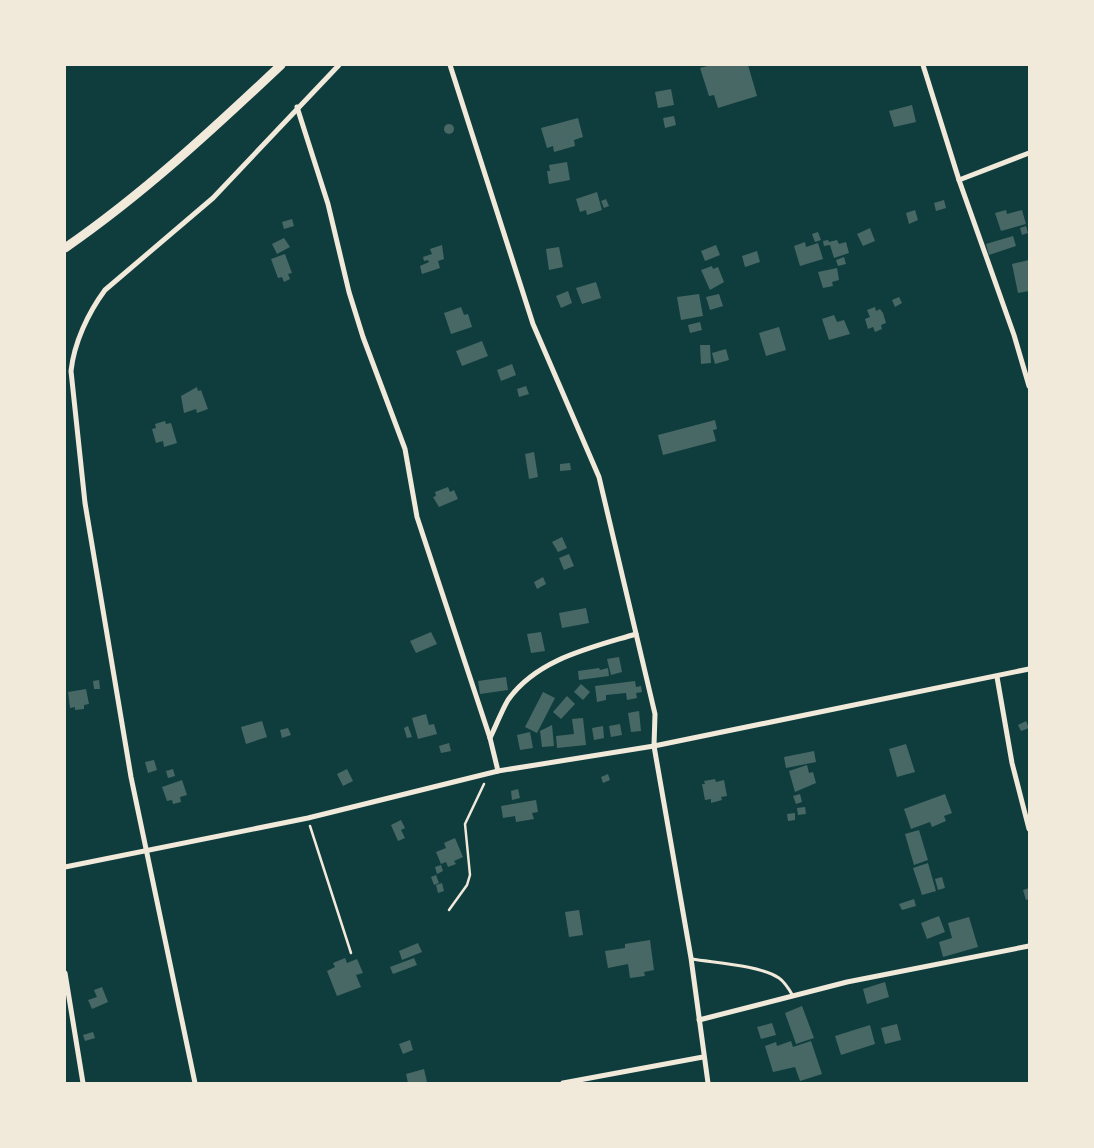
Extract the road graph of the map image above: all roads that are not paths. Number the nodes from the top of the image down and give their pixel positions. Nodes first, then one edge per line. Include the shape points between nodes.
1 (281, 65) edge
2 (339, 65) edge
3 (450, 65) edge
4 (923, 65) edge
5 (297, 107) junction
6 (1029, 153) edge
7 (959, 180) junction
8 (65, 248) edge
9 (1029, 386) edge
10 (636, 634) junction
11 (1029, 669) edge
12 (997, 677) junction
13 (490, 738) junction
14 (654, 746) junction
15 (498, 771) junction
16 (1029, 829) edge
17 (148, 851) junction
18 (65, 867) edge
19 (1029, 946) edge
20 (691, 958) junction
21 (65, 973) edge
22 (792, 996) junction
23 (699, 1020) junction
24 (703, 1057) junction
25 (83, 1083) edge
26 (196, 1083) edge
27 (564, 1083) edge
28 (708, 1083) edge

1 - 8 main road via 141,191
2 - 5 street
3 - 10 street via 530,315 598,477
4 - 7 street
5 - 13 street via 326,195 363,338 405,449 417,517
5 - 17 street via 213,198 105,290 72,358 85,503 131,776
6 - 7 street
7 - 9 street
10 - 13 street via 572,653 524,681 508,701
10 - 14 street via 655,714
11 - 12 street
12 - 14 street via 844,705
12 - 16 street via 1012,763
13 - 15 street
14 - 15 street
14 - 20 street
15 - 17 street via 308,818
17 - 18 street
17 - 26 street
19 - 22 street
20 - 22 lane via 778,977
20 - 23 street
21 - 25 street
22 - 23 street
23 - 24 street
24 - 27 street
24 - 28 street

